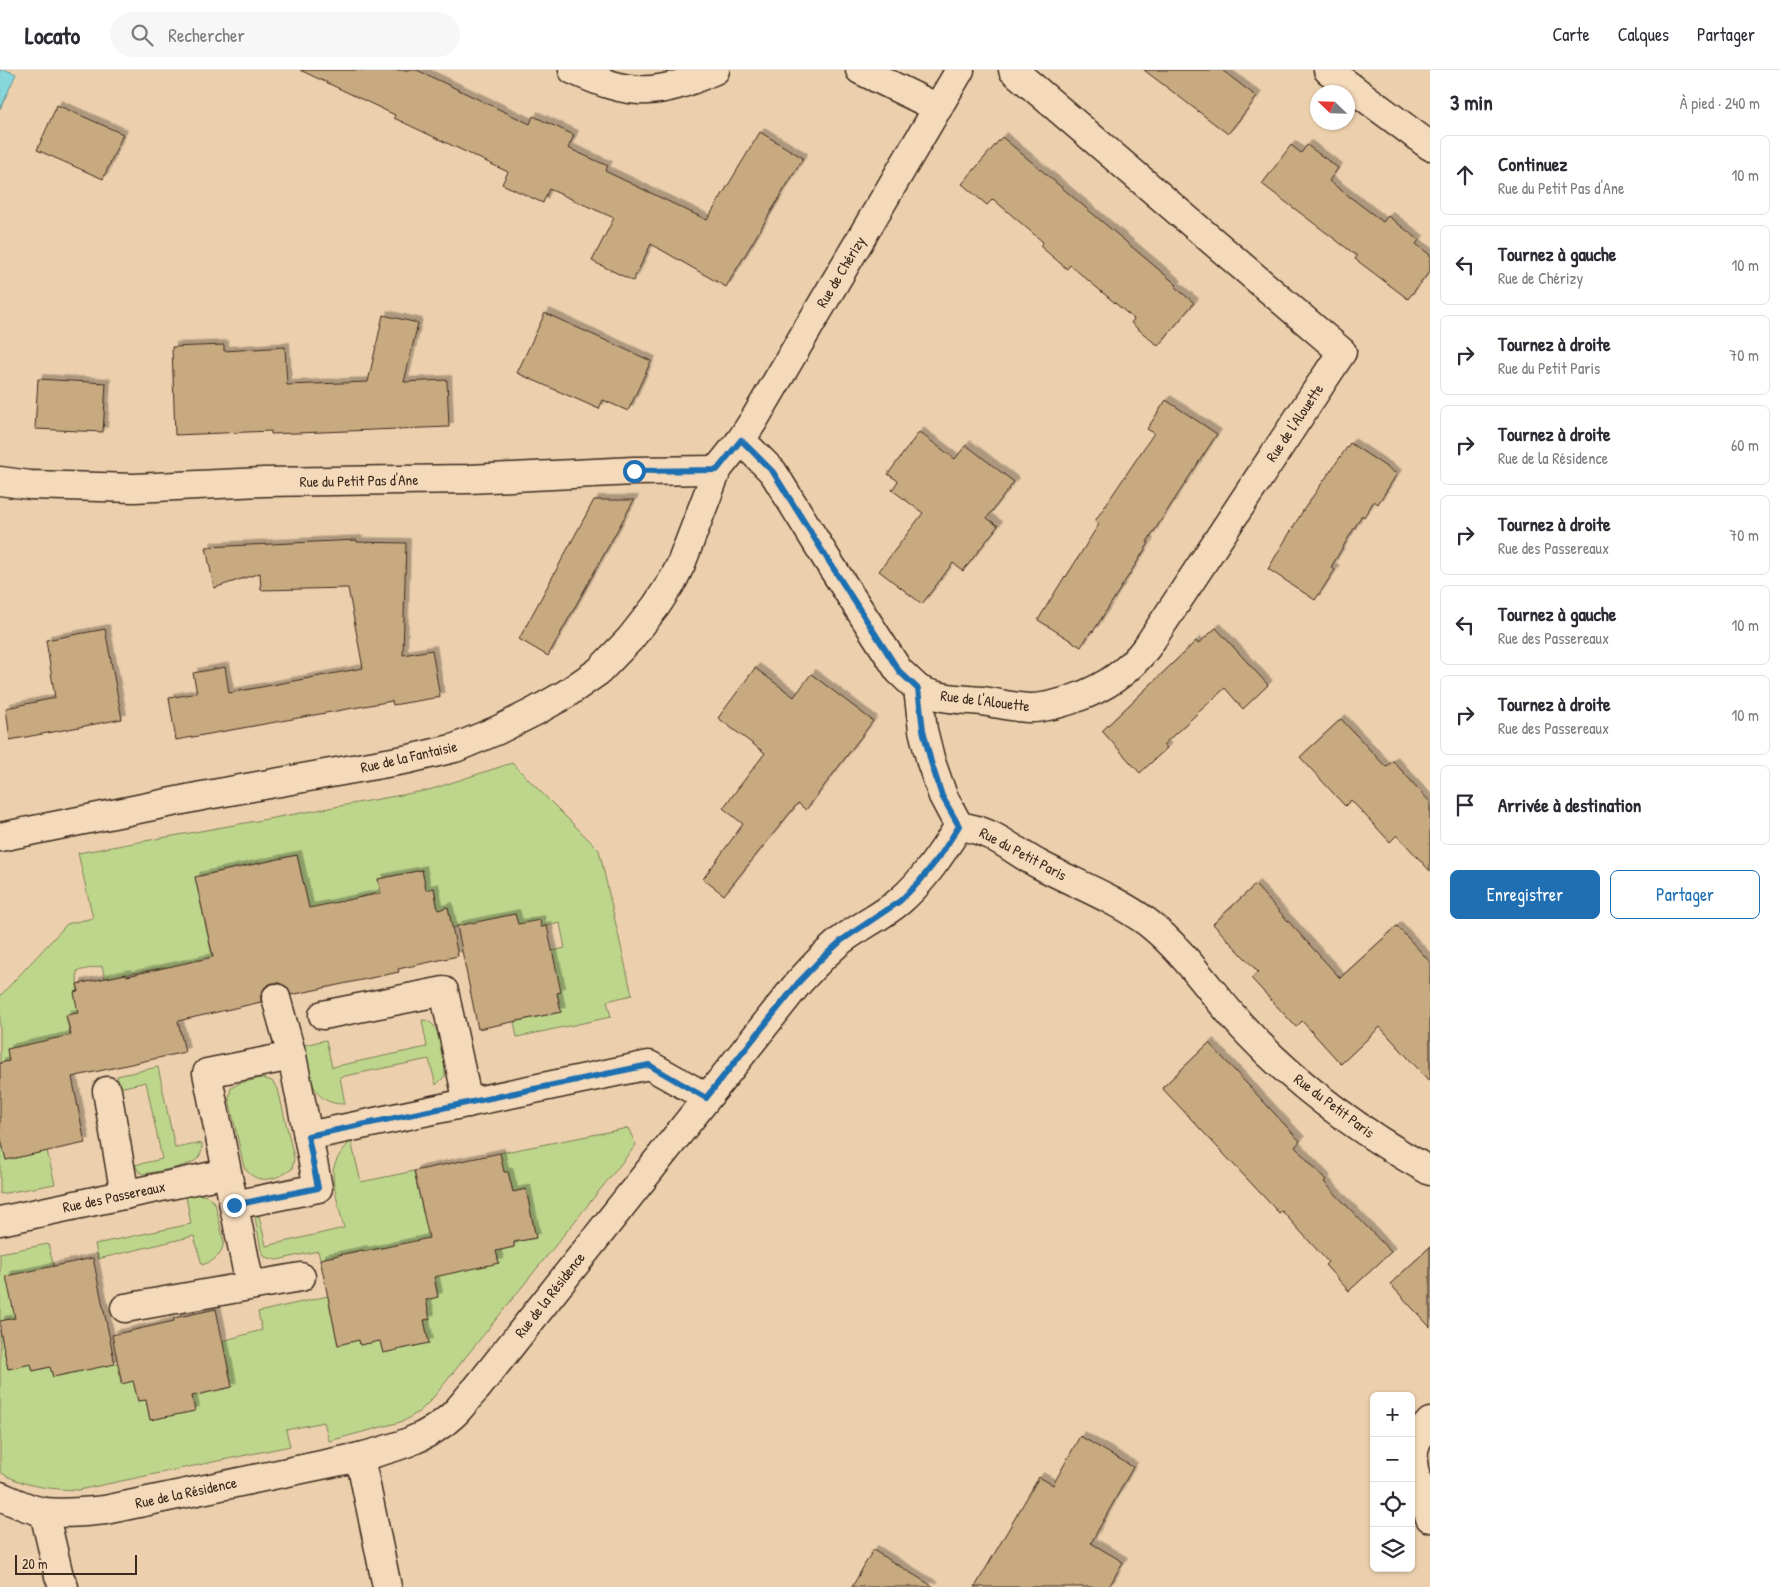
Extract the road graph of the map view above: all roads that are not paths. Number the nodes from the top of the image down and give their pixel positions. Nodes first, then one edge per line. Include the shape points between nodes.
1 (573, 70) edge
2 (715, 70) edge
3 (860, 70) edge
4 (960, 70) edge
5 (1013, 70) edge
6 (1328, 70) edge
7 (938, 108) junction
8 (1430, 146) edge
9 (741, 440) junction
10 (717, 470) junction
11 (0, 481) edge
12 (918, 689) junction
13 (959, 826) junction
14 (0, 837) edge
15 (276, 998) dead end
16 (323, 1016) dead end
17 (292, 1056) junction
18 (106, 1091) dead end
19 (706, 1098) junction
20 (468, 1103) junction
21 (308, 1136) junction
22 (1430, 1171) edge
23 (227, 1173) junction
24 (125, 1195) junction
25 (234, 1205) junction
26 (0, 1221) edge
27 (300, 1276) dead end
28 (250, 1285) junction
29 (125, 1308) dead end
30 (1430, 1422) edge
31 (360, 1457) junction
32 (0, 1496) edge
33 (44, 1512) junction
34 (1430, 1518) edge
35 (64, 1587) edge
36 (387, 1587) edge

1 - 2 street via 599,82 639,91 670,88
3 - 7 street
4 - 7 street, Rue de Chérizy
5 - 12 street, Rue de l'Alouette via 1342,352 1146,647 1123,673 1095,691 1064,702 1032,708 947,698
6 - 8 street
7 - 9 street, Rue de Chérizy
9 - 10 street, Rue de Chérizy
9 - 12 street via 773,472 899,671
10 - 11 street, Rue du Petit Pas d'Ane via 134,488
10 - 14 street, Rue de la Fantaisie via 681,564 656,606 599,671 534,712 455,748 409,759
12 - 13 street, Rue du Petit Paris via 931,762 942,796
13 - 19 street, Rue de la Résidence via 940,856 900,901 842,940 799,982
13 - 22 street, Rue du Petit Paris via 992,834 1035,862 1122,906 1147,923 1172,945 1249,1034 1288,1071 1366,1132
15 - 17 street
16 - 20 street via 444,991
17 - 21 street
17 - 23 street via 207,1074
18 - 24 street
19 - 20 street via 649,1065
19 - 31 street, Rue de la Résidence via 454,1415 431,1432 398,1447
20 - 21 street
21 - 25 street via 318,1188
23 - 24 street, Rue des Passereaux
23 - 25 street
24 - 26 street, Rue des Passereaux
25 - 28 street
27 - 28 street
28 - 29 street
30 - 34 street via 1418,1436 1412,1458
31 - 33 street, Rue de la Résidence via 105,1510
31 - 36 street
32 - 33 street, Rue de la Résidence
33 - 35 street

